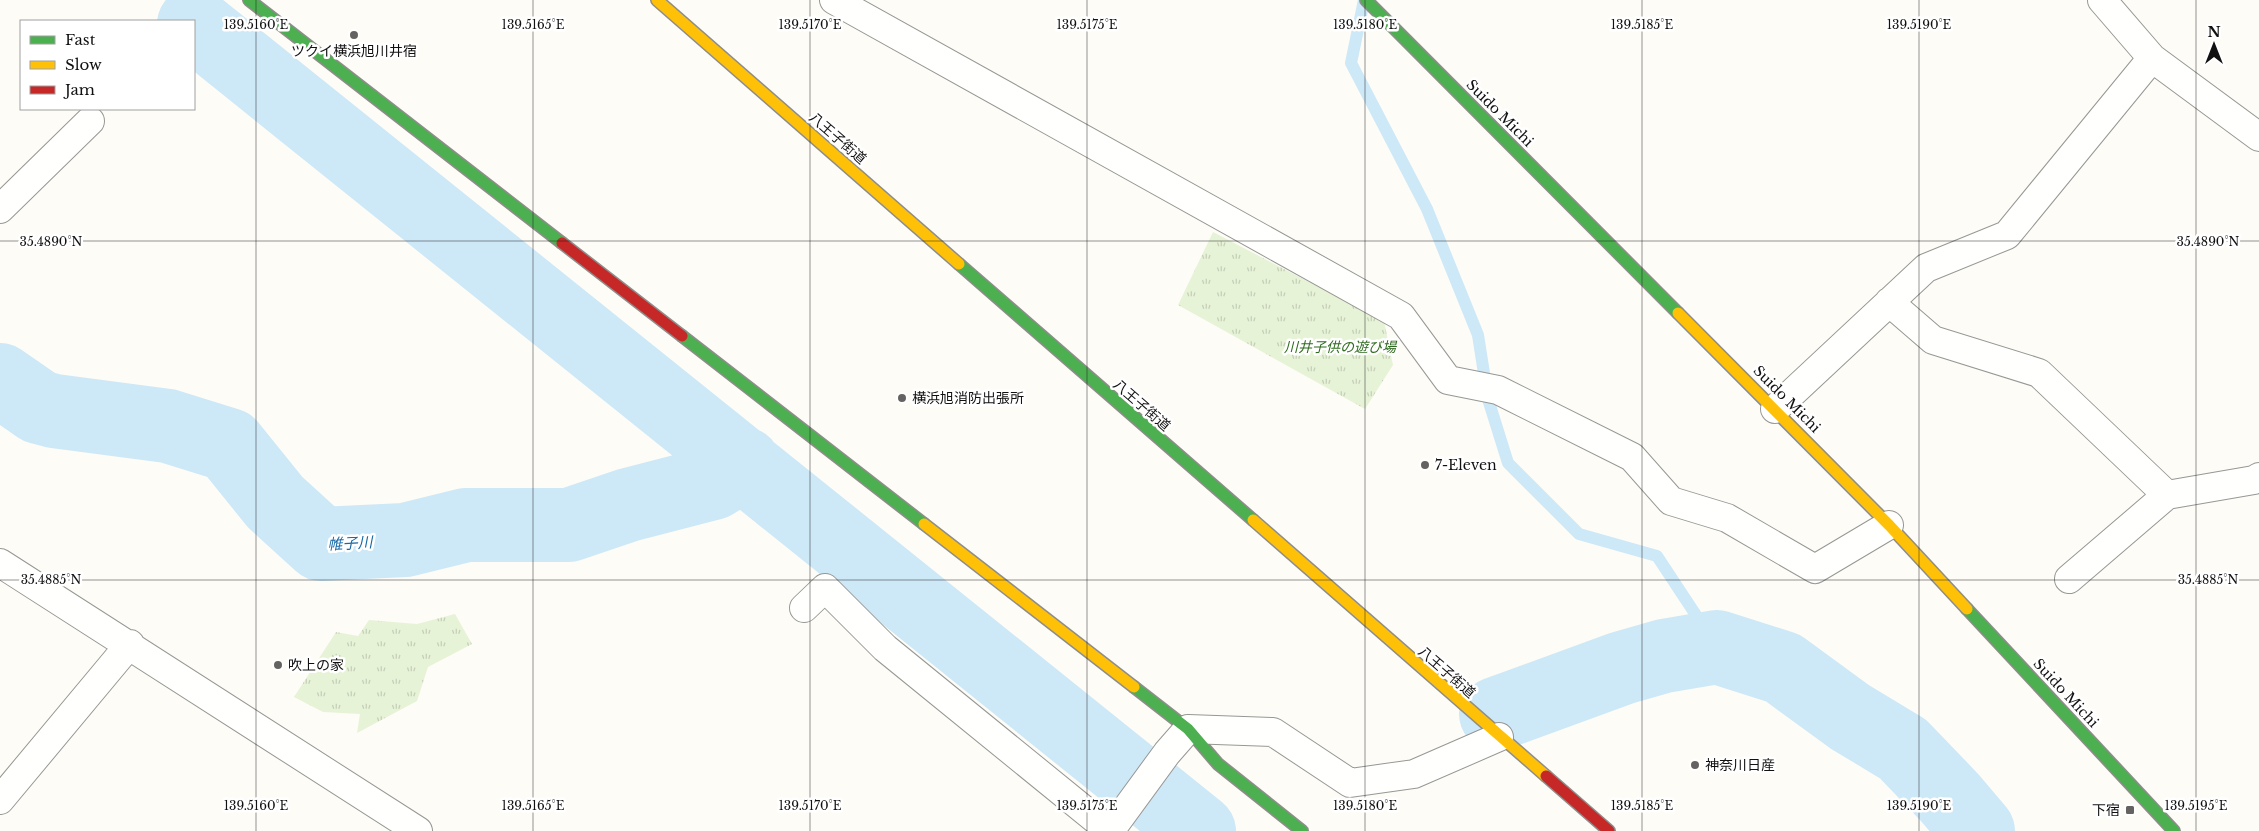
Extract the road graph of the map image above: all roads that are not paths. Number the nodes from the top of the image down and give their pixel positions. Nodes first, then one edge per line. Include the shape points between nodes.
1 (249, 0) edge
2 (657, 0) edge
3 (834, 0) edge
4 (1366, 0) edge
5 (2102, 0) edge
6 (2152, 58) junction
7 (90, 121) dead end
8 (2259, 137) edge
9 (0, 209) edge
10 (1889, 302) junction
11 (1775, 409) junction
12 (2259, 477) edge
13 (2167, 495) junction
14 (1889, 525) junction
15 (0, 563) edge
16 (2069, 579) dead end
17 (804, 608) dead end
18 (130, 644) junction
19 (1188, 729) junction
20 (1499, 737) junction
21 (0, 800) edge
22 (1113, 827) edge
23 (418, 831) edge
24 (1302, 831) edge
25 (1609, 831) edge
26 (2174, 831) edge

1 - 19 main road
2 - 20 main road, 八王子街道
3 - 14 street via 1400,316 1448,380 1498,390 1632,457 1671,502 1727,518 1815,569
4 - 11 main road, Suido Michi
5 - 6 street
6 - 8 street
6 - 10 street via 2007,234 1926,268
7 - 9 street
10 - 11 street
10 - 13 street via 1933,340 2039,373
11 - 14 main road, Suido Michi
12 - 13 street
13 - 16 street
14 - 26 main road, Suido Michi
15 - 18 street
17 - 22 street via 825,588 885,648
18 - 21 street
18 - 23 street
19 - 20 street via 1272,732 1350,783 1414,774
19 - 22 street
19 - 24 main road via 1218,764
20 - 25 main road, 八王子街道

